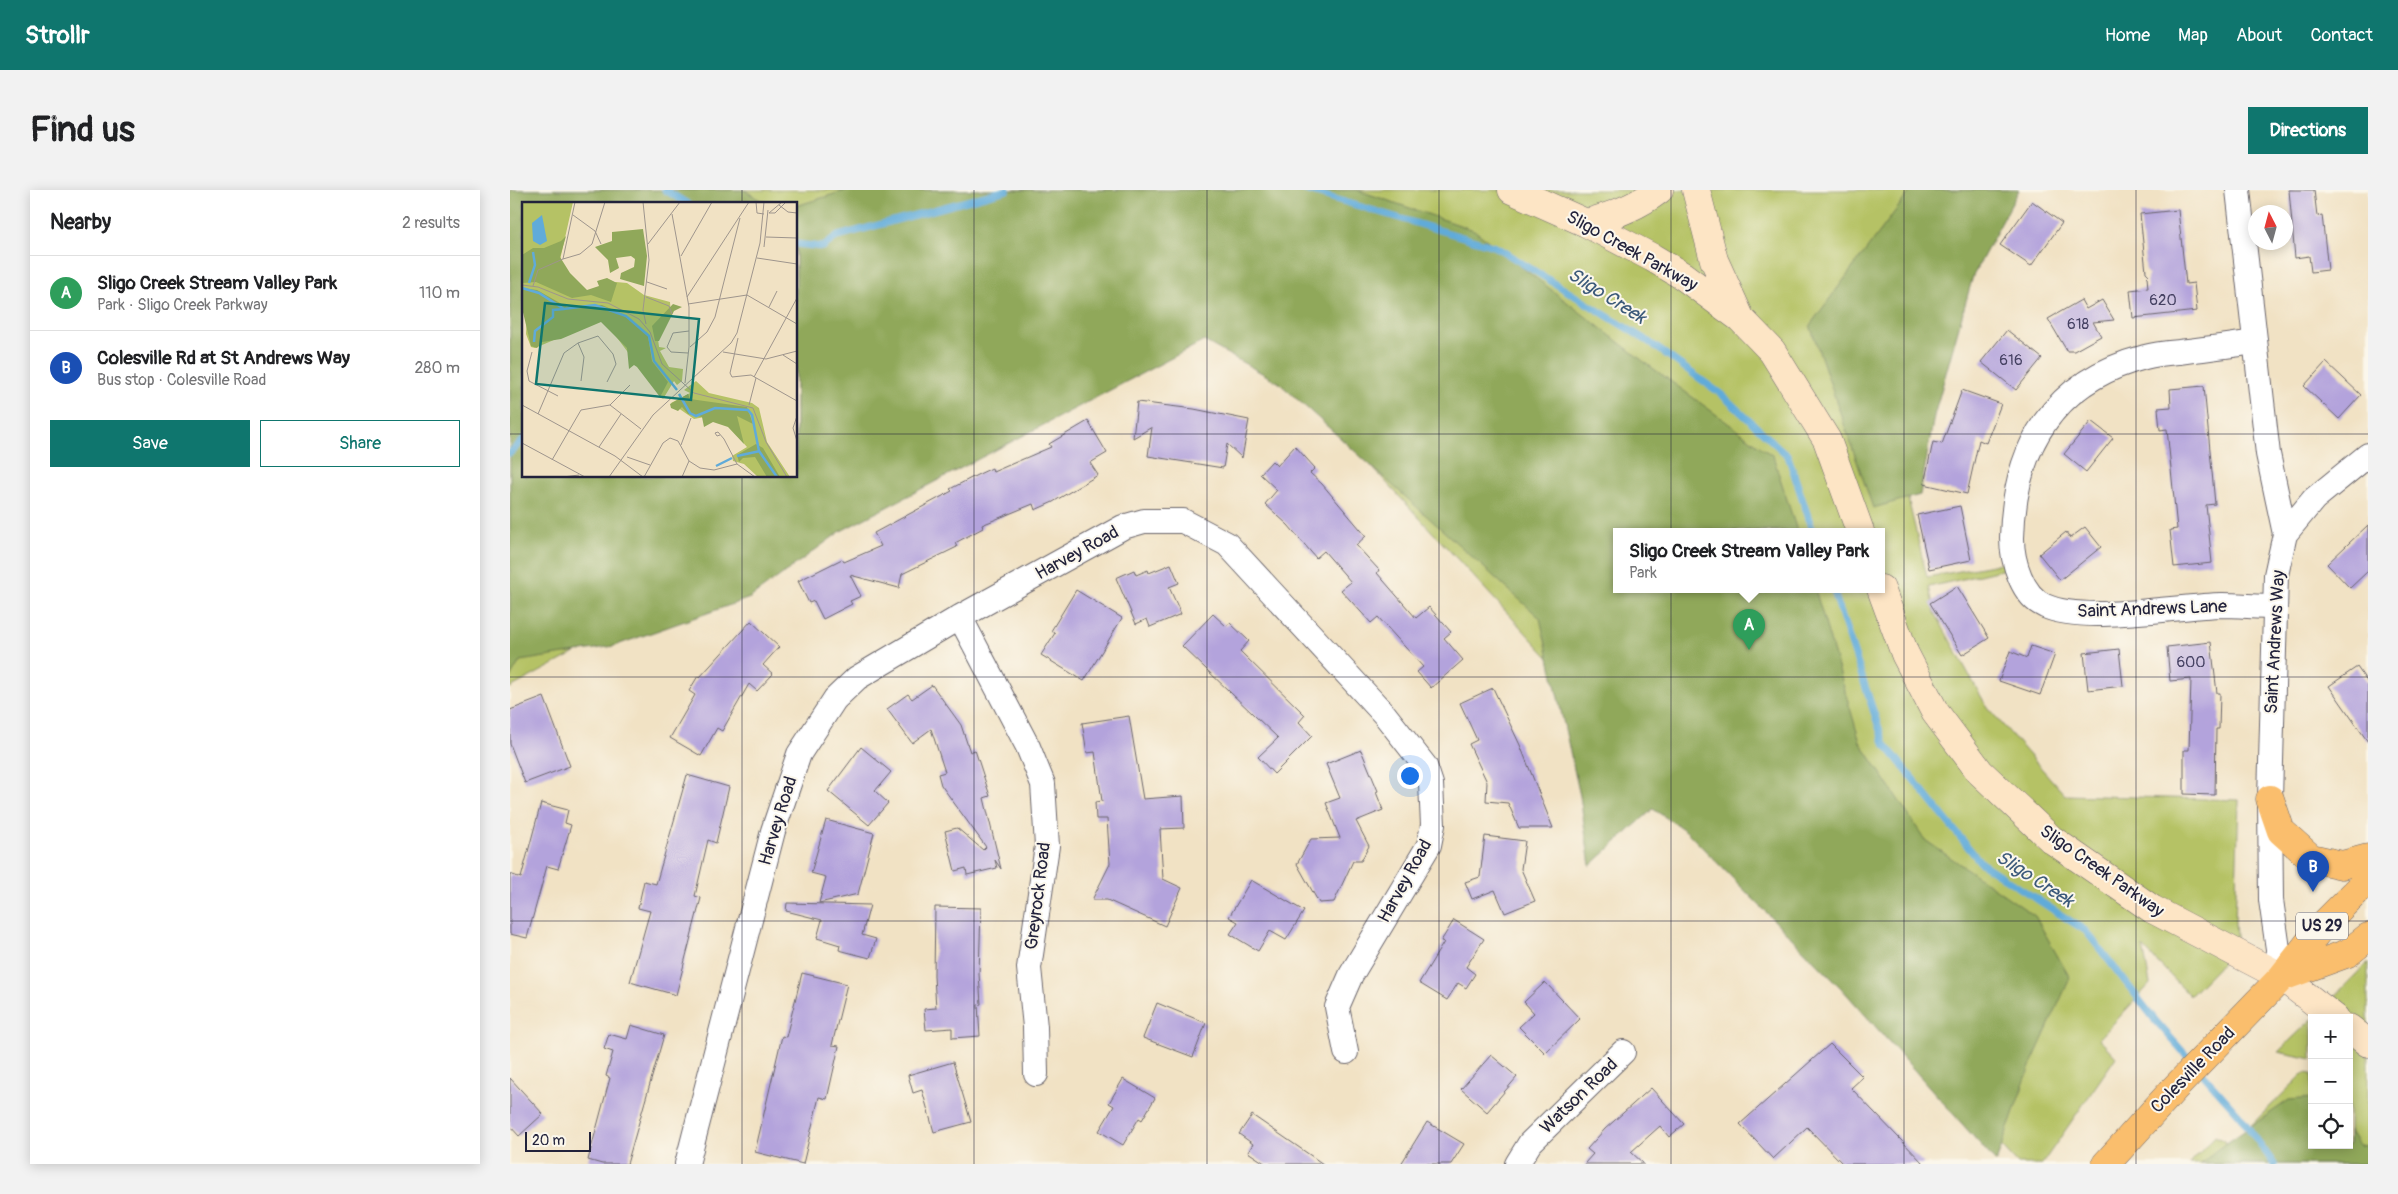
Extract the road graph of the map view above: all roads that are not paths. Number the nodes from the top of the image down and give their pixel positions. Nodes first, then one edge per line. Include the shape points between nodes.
1 (1512, 190) edge
2 (1659, 190) edge
3 (1696, 190) edge
4 (2238, 190) edge
5 (1586, 222) junction
6 (1740, 318) junction
7 (2254, 342) junction
8 (2368, 455) edge
9 (1859, 528) edge
10 (2285, 534) junction
11 (1882, 593) edge
12 (2275, 607) junction
13 (960, 617) junction
14 (2270, 799) junction
15 (2368, 858) edge
16 (2368, 880) edge
17 (2368, 937) edge
18 (2282, 977) junction
19 (2330, 1014) edge
20 (2353, 1031) edge
21 (2368, 1043) edge
22 (1346, 1052) dead end
23 (1623, 1052) dead end
24 (1036, 1074) dead end
25 (687, 1164) edge
26 (1517, 1164) edge
27 (2106, 1164) edge

1 - 5 street, Sligo Creek Parkway
2 - 5 street via 1647,200 1615,215
3 - 6 street via 1714,260
4 - 7 street, Saint Andrews Way
5 - 6 street, Sligo Creek Parkway via 1683,276
6 - 9 street, Sligo Creek Parkway via 1772,351 1828,440
7 - 10 street, Saint Andrews Way via 2268,454
7 - 12 street, Saint Andrews Lane via 2146,356 2110,369 2071,391 2041,426 2023,464 2013,512 2012,555 2024,588 2044,606 2078,613 2221,605
8 - 10 street via 2314,499
10 - 12 street, Saint Andrews Way via 2276,575
11 - 18 street, Sligo Creek Parkway via 1904,654 1935,712 1980,772 2051,839 2152,909
12 - 14 street, Saint Andrews Way
13 - 22 street, Harvey Road via 1123,527 1144,521 1183,521 1227,544 1385,715 1425,766 1431,784 1433,825 1429,845 1351,975 1337,1007
13 - 24 street, Greyrock Road via 1028,747 1043,784 1047,846 1029,968
13 - 25 street, Harvey Road via 844,688 800,754 773,831
14 - 15 highway via 2281,831 2311,858 2342,865
14 - 18 street, Saint Andrews Way via 2271,900
16 - 18 highway, Colesville Road / US 29 via 2322,926
17 - 18 highway, Colesville Road / US 29 via 2348,953
18 - 19 street, Sligo Creek Parkway
18 - 27 highway, Colesville Road / US 29
20 - 21 street
23 - 26 street, Watson Road via 1530,1143

